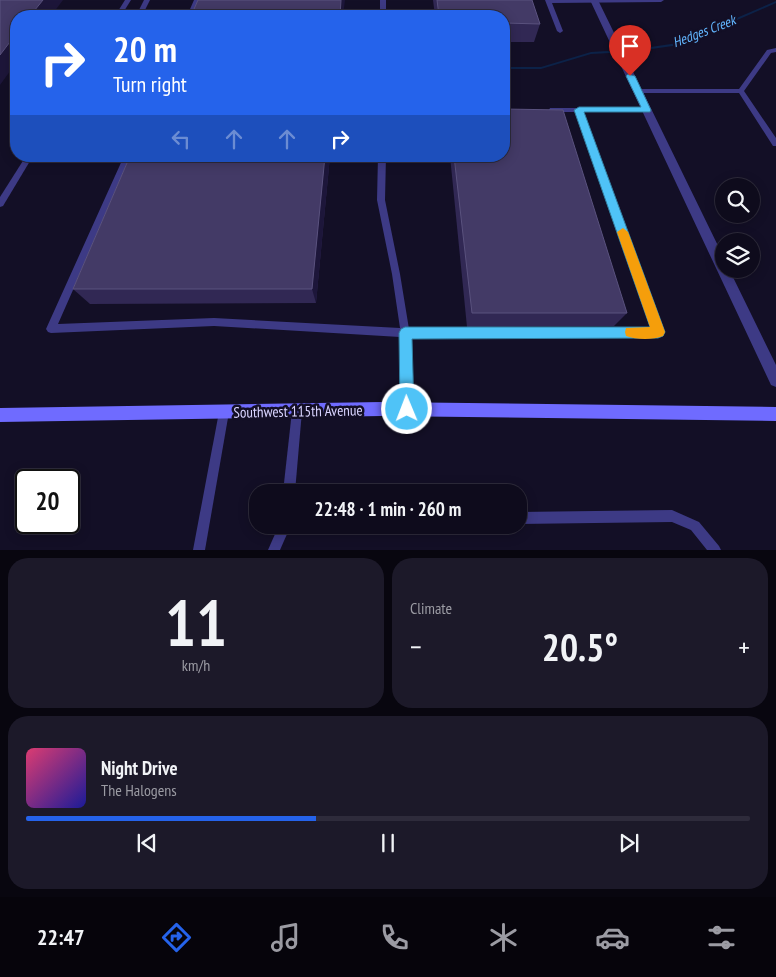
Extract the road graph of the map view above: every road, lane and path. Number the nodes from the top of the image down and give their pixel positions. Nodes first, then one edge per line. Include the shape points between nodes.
1 (549, 0) edge
2 (594, 0) edge
3 (635, 0) edge
4 (661, 0) edge
5 (560, 31) dead end
6 (776, 50) edge
7 (638, 91) junction
8 (740, 91) junction
9 (541, 110) edge
10 (579, 110) junction
11 (646, 110) junction
12 (776, 144) edge
13 (26, 162) edge
14 (125, 162) edge
15 (382, 162) edge
16 (0, 204) edge
17 (405, 333) junction
18 (776, 380) edge
19 (407, 409) junction
20 (297, 411) junction
21 (224, 412) junction
22 (776, 414) edge
23 (0, 415) edge
24 (290, 484) edge
25 (527, 518) edge
26 (281, 534) edge
27 (198, 550) edge
28 (274, 550) edge
29 (716, 550) edge

1 - 2 lane
1 - 5 lane
2 - 3 lane
2 - 7 street
3 - 4 lane
6 - 8 lane via 769,50
7 - 8 lane
7 - 11 street
8 - 12 lane
9 - 10 lane
10 - 11 lane
10 - 17 lane via 658,332
11 - 18 street
13 - 16 lane
14 - 17 lane via 51,330 214,322
15 - 17 lane via 381,200
17 - 19 lane
19 - 20 street, Southwest 115th Avenue
19 - 22 street, Southwest 115th Avenue
20 - 21 street, Southwest 115th Avenue
20 - 24 lane
21 - 23 street, Southwest 115th Avenue
21 - 27 lane
25 - 29 lane via 672,516 695,526
26 - 28 lane

